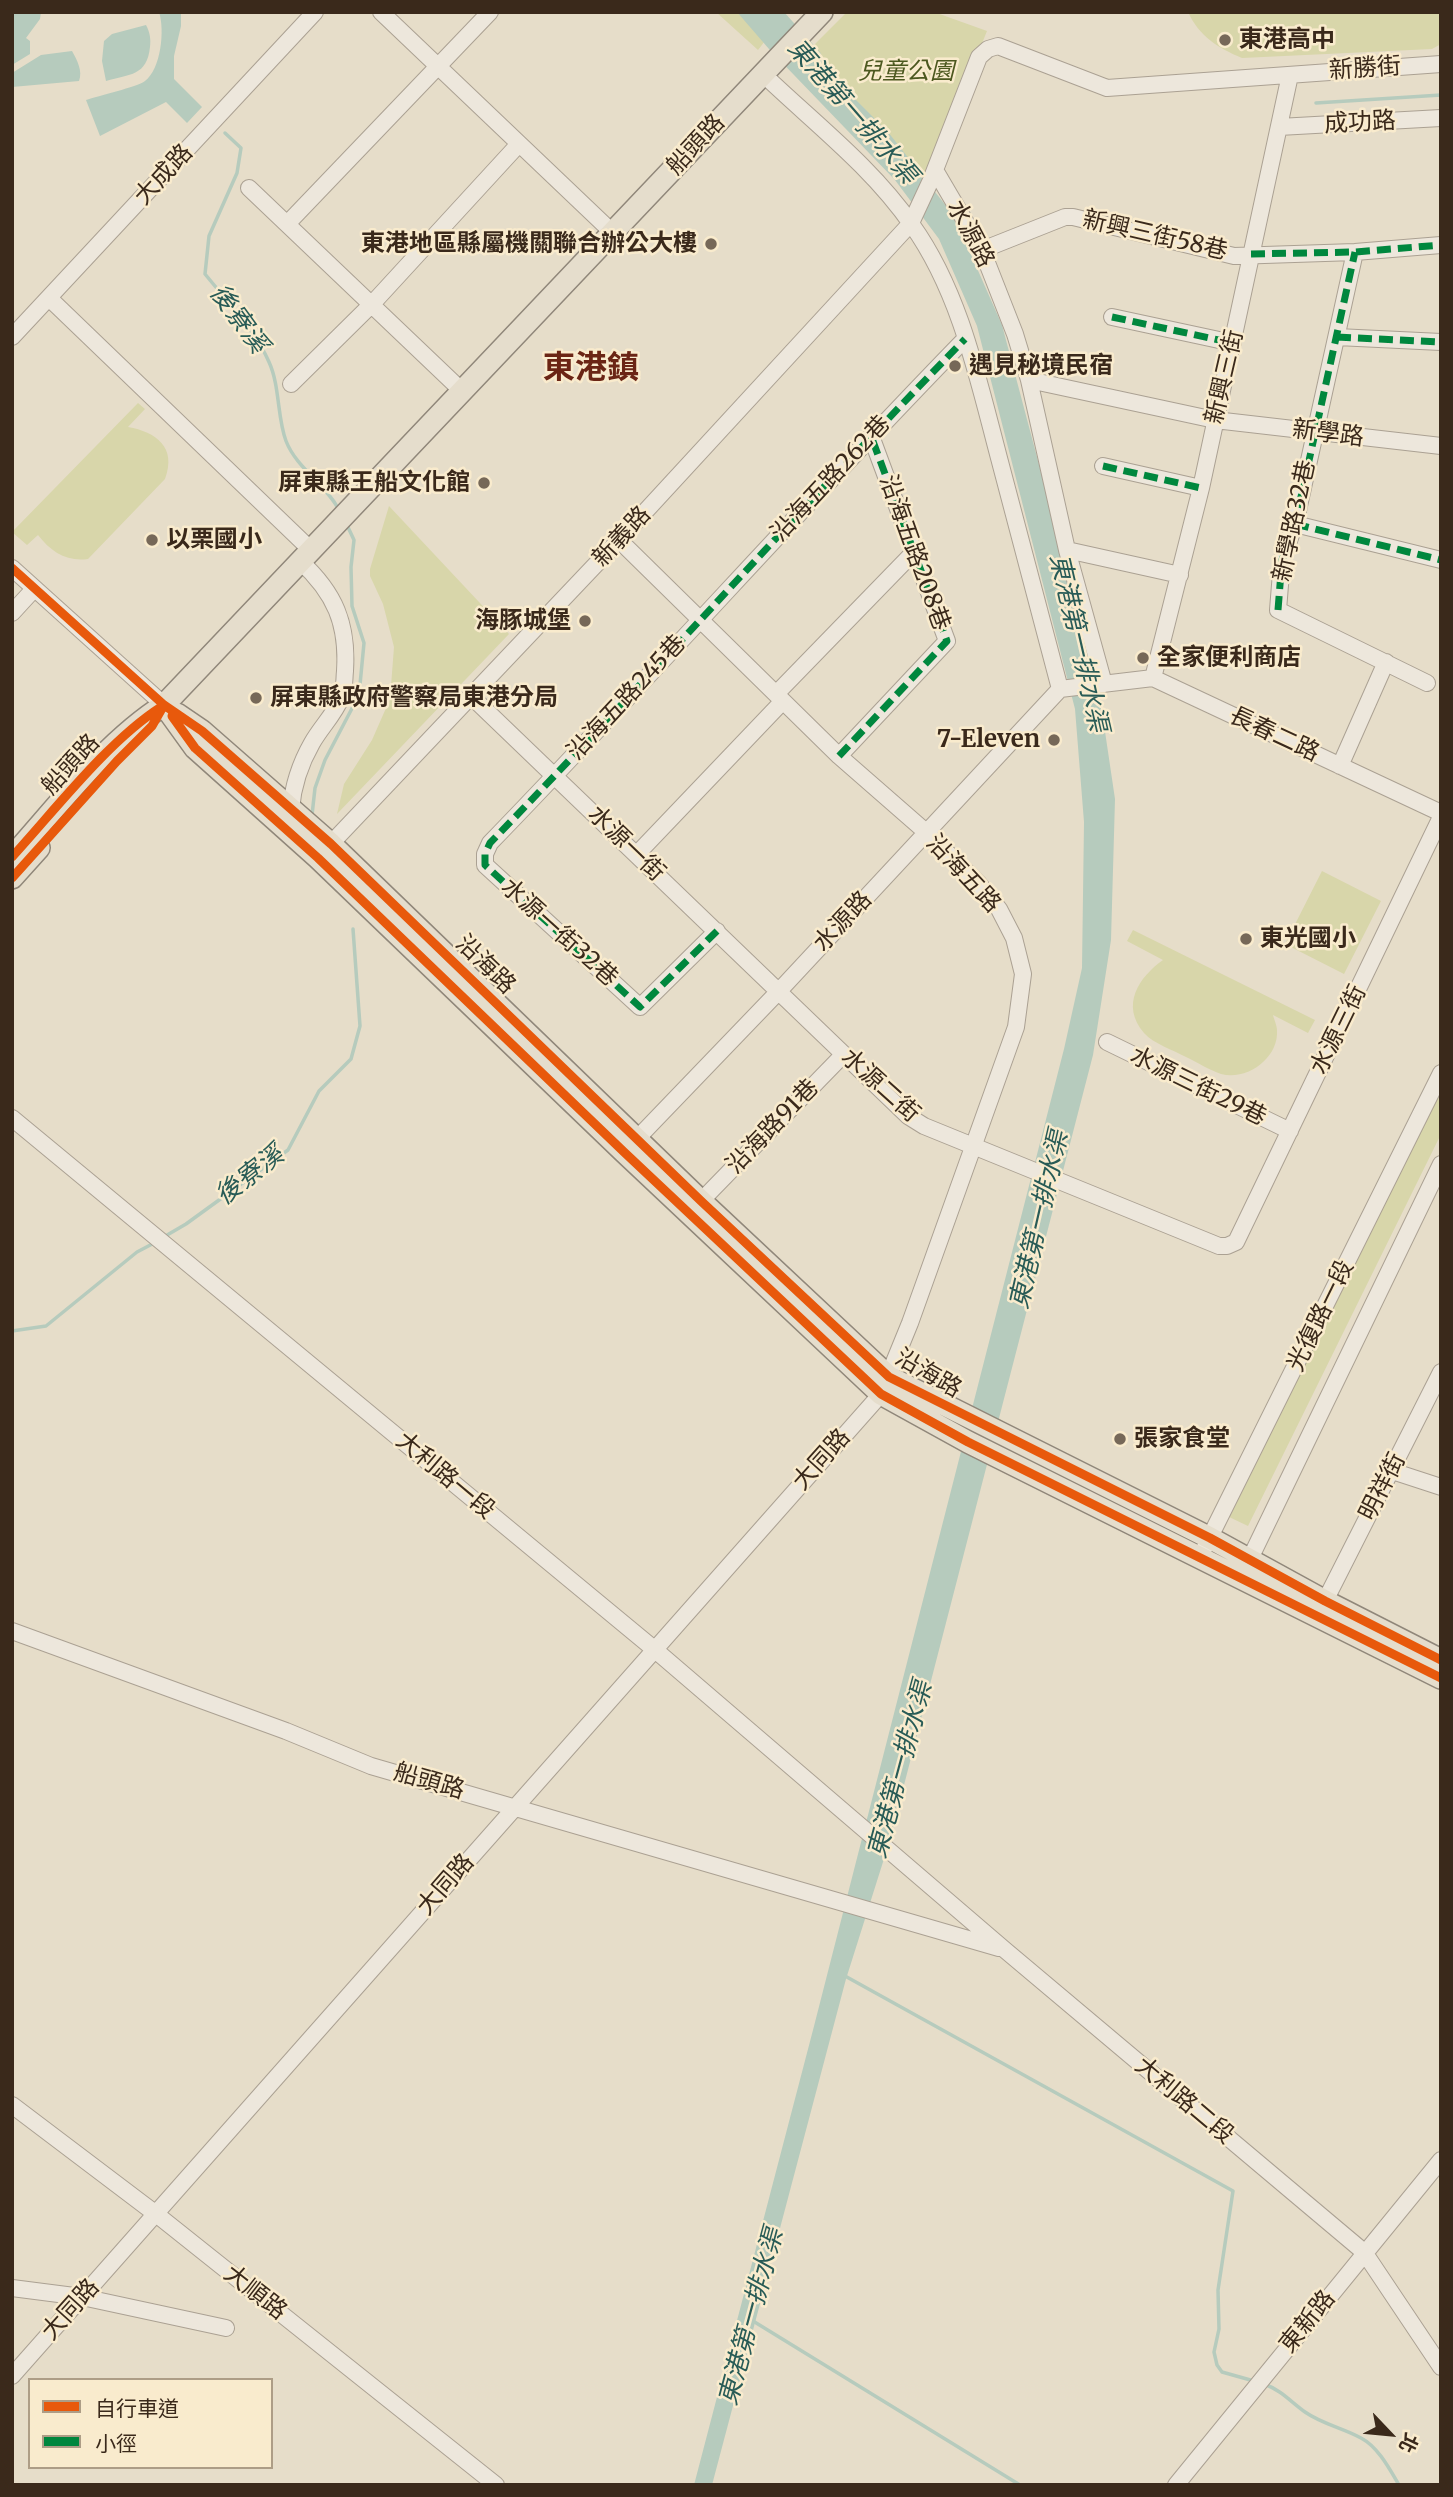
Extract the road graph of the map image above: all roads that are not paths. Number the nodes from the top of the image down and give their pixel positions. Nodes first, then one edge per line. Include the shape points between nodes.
1 (315, 12) edge
2 (381, 12) edge
3 (490, 12) edge
4 (819, 15) edge
5 (1441, 64) edge
6 (438, 66) junction
7 (763, 74) junction
8 (1290, 75) junction
9 (1441, 118) edge
10 (1279, 127) junction
11 (518, 145) junction
12 (933, 175) junction
13 (248, 188) dead end
14 (914, 216) junction
15 (287, 224) junction
16 (613, 233) junction
17 (1441, 245) edge
18 (982, 250) junction
19 (1355, 252) junction
20 (1251, 254) junction
21 (49, 298) junction
22 (372, 304) junction
23 (1112, 317) dead end
24 (12, 337) edge
25 (1337, 337) junction
26 (965, 339) junction
27 (1441, 342) edge
28 (1233, 343) junction
29 (1029, 380) junction
30 (291, 384) dead end
31 (461, 390) junction
32 (1215, 420) junction
33 (1314, 433) junction
34 (871, 436) junction
35 (1441, 446) edge
36 (1103, 467) dead end
37 (1201, 488) junction
38 (1295, 524) junction
39 (619, 540) junction
40 (1067, 550) junction
41 (914, 552) junction
42 (306, 556) junction
43 (1441, 560) edge
44 (12, 568) edge
45 (1180, 575) junction
46 (34, 589) junction
47 (12, 613) edge
48 (700, 621) junction
49 (1387, 662) junction
50 (1153, 678) junction
51 (1427, 683) dead end
52 (1101, 684) junction
53 (1068, 688) junction
54 (472, 697) junction
55 (779, 698) junction
56 (164, 705) junction
57 (839, 757) junction
58 (1340, 766) junction
59 (555, 776) junction
60 (290, 809) junction
61 (1441, 815) edge
62 (926, 832) junction
63 (324, 851) junction
64 (636, 854) junction
65 (12, 857) edge
66 (12, 878) edge
67 (717, 931) junction
68 (779, 991) junction
69 (1107, 1042) dead end
70 (844, 1054) junction
71 (1441, 1073) edge
72 (12, 1118) edge
73 (1290, 1131) junction
74 (972, 1145) junction
75 (631, 1146) junction
76 (1441, 1164) edge
77 (1076, 1187) joint
78 (701, 1201) junction
79 (1439, 1381) edge
80 (885, 1386) junction
81 (1004, 1448) junction
82 (1392, 1471) junction
83 (1441, 1487) edge
84 (1210, 1538) junction
85 (1200, 1558) junction
86 (1250, 1559) junction
87 (1240, 1579) junction
88 (1325, 1601) junction
89 (12, 1631) edge
90 (654, 1650) junction
91 (1441, 1660) edge
92 (1441, 1678) edge
93 (516, 1806) junction
94 (1005, 1950) junction
95 (12, 2105) edge
96 (1441, 2160) edge
97 (156, 2214) junction
98 (1364, 2252) junction
99 (12, 2288) edge
100 (82, 2297) junction
101 (226, 2328) dead end
102 (1441, 2367) edge
103 (12, 2376) edge
104 (496, 2485) edge
105 (1176, 2485) edge

1 - 21 street, 大成路
2 - 6 street
3 - 6 street
4 - 7 main road, 船頭路
5 - 8 street, 新勝街
6 - 11 street
6 - 15 street
7 - 14 street, 水源路
7 - 16 main road, 船頭路
8 - 10 street, 新興三街
8 - 12 street, 水源路 via 1107,88 998,46 979,57
9 - 10 street, 成功路
10 - 20 street, 新興三街
11 - 16 street
11 - 22 street
12 - 14 street, 新義路
12 - 18 street, 水源路
13 - 15 street
14 - 26 street, 水源路
14 - 39 street, 新義路
15 - 22 street
16 - 31 main road, 船頭路
17 - 19 street, 新興三街58巷
18 - 20 street, 新興三街58巷 via 1073,217 1234,256
18 - 29 street, 水源路
19 - 20 street, 新興三街58巷
19 - 25 street, 新學路32巷
20 - 28 street, 新興三街
21 - 24 street, 大成路
21 - 42 street
22 - 30 street
22 - 31 street
23 - 28 street
25 - 27 street
25 - 33 street, 新學路32巷
26 - 34 street, 沿海五路262巷
26 - 53 street, 水源路
28 - 32 street, 新興三街
29 - 32 street, 新學路
29 - 40 street, 水源路
31 - 42 main road, 船頭路
32 - 33 street, 新學路
32 - 37 street, 新興三街
33 - 35 street, 新學路
33 - 38 street, 新學路32巷
34 - 41 street, 沿海五路208巷
34 - 48 street, 沿海五路262巷
36 - 37 street
37 - 45 street, 新興三街
38 - 43 street
38 - 49 street, 新學路32巷 via 1282,560 1278,610
39 - 48 street, 沿海五路
39 - 54 street, 新義路
40 - 45 street
40 - 52 street, 水源路
41 - 55 street
41 - 57 street, 沿海五路208巷 via 947,640
42 - 56 main road, 船頭路
42 - 60 street via 335,602 345,639 343,695 313,741 293,785
44 - 46 street
45 - 50 street, 新興三街
46 - 47 street
46 - 56 street
48 - 55 street, 沿海五路
48 - 59 street, 沿海五路245巷
49 - 51 street
49 - 58 street
50 - 52 street
50 - 58 street, 長春二路
52 - 53 street
53 - 62 street, 水源路
54 - 59 street, 水源一街
54 - 63 street, 新義路
55 - 57 street, 沿海五路
55 - 64 street
56 - 60 main road, 沿海路 via 202,731
56 - 63 main road, 沿海路 via 195,747
56 - 65 main road, 船頭路 via 142,719
56 - 66 main road, 船頭路 via 152,726
57 - 62 street, 沿海五路
58 - 61 street, 長春二路
59 - 64 street, 水源一街
59 - 67 street, 水源一街32巷 via 490,842 485,865 640,1007
60 - 63 main road, 沿海路
61 - 73 street, 水源三街
62 - 68 street, 水源路
62 - 74 street, 沿海五路 via 999,909 1014,938 1023,974 1016,1027
63 - 75 main road, 沿海路
63 - 75 main road, 沿海路 via 350,889 382,920
64 - 67 street, 水源一街
67 - 68 street, 水源一街
68 - 70 street, 水源二街
68 - 75 street, 水源路
69 - 73 street, 水源三街29巷
70 - 74 street, 水源二街 via 908,1116
70 - 78 street, 沿海路91巷
71 - 84 street, 光復路一段
72 - 90 street, 大利路一段
73 - 77 street, 水源三街 via 1236,1242 1227,1246
74 - 77 street, 水源二街
74 - 80 street, 沿海五路
75 - 78 main road, 沿海路
75 - 80 main road, 沿海路
76 - 86 street, 光復路一段
78 - 80 main road, 沿海路
79 - 82 street, 明祥街
80 - 81 main road, 沿海路 via 976,1422
80 - 81 main road, 沿海路 via 968,1442
80 - 90 street, 大同路
81 - 84 main road
81 - 85 main road
82 - 83 street
82 - 88 street, 明祥街
84 - 85 street, 光復路一段
84 - 86 main road
85 - 87 main road
86 - 87 street, 光復路一段
86 - 88 main road
87 - 92 main road
88 - 91 main road
89 - 93 street, 船頭路 via 371,1766
90 - 93 street, 大同路
90 - 94 street, 大利路一段
93 - 94 street, 船頭路
93 - 97 street, 大同路
94 - 98 street, 大利路二段
95 - 97 street, 大順路
96 - 98 street, 東新路
97 - 100 street, 大同路
97 - 104 street, 大順路
98 - 102 street, 大利路二段
98 - 105 street, 東新路
99 - 100 street
100 - 101 street
100 - 103 street, 大同路

